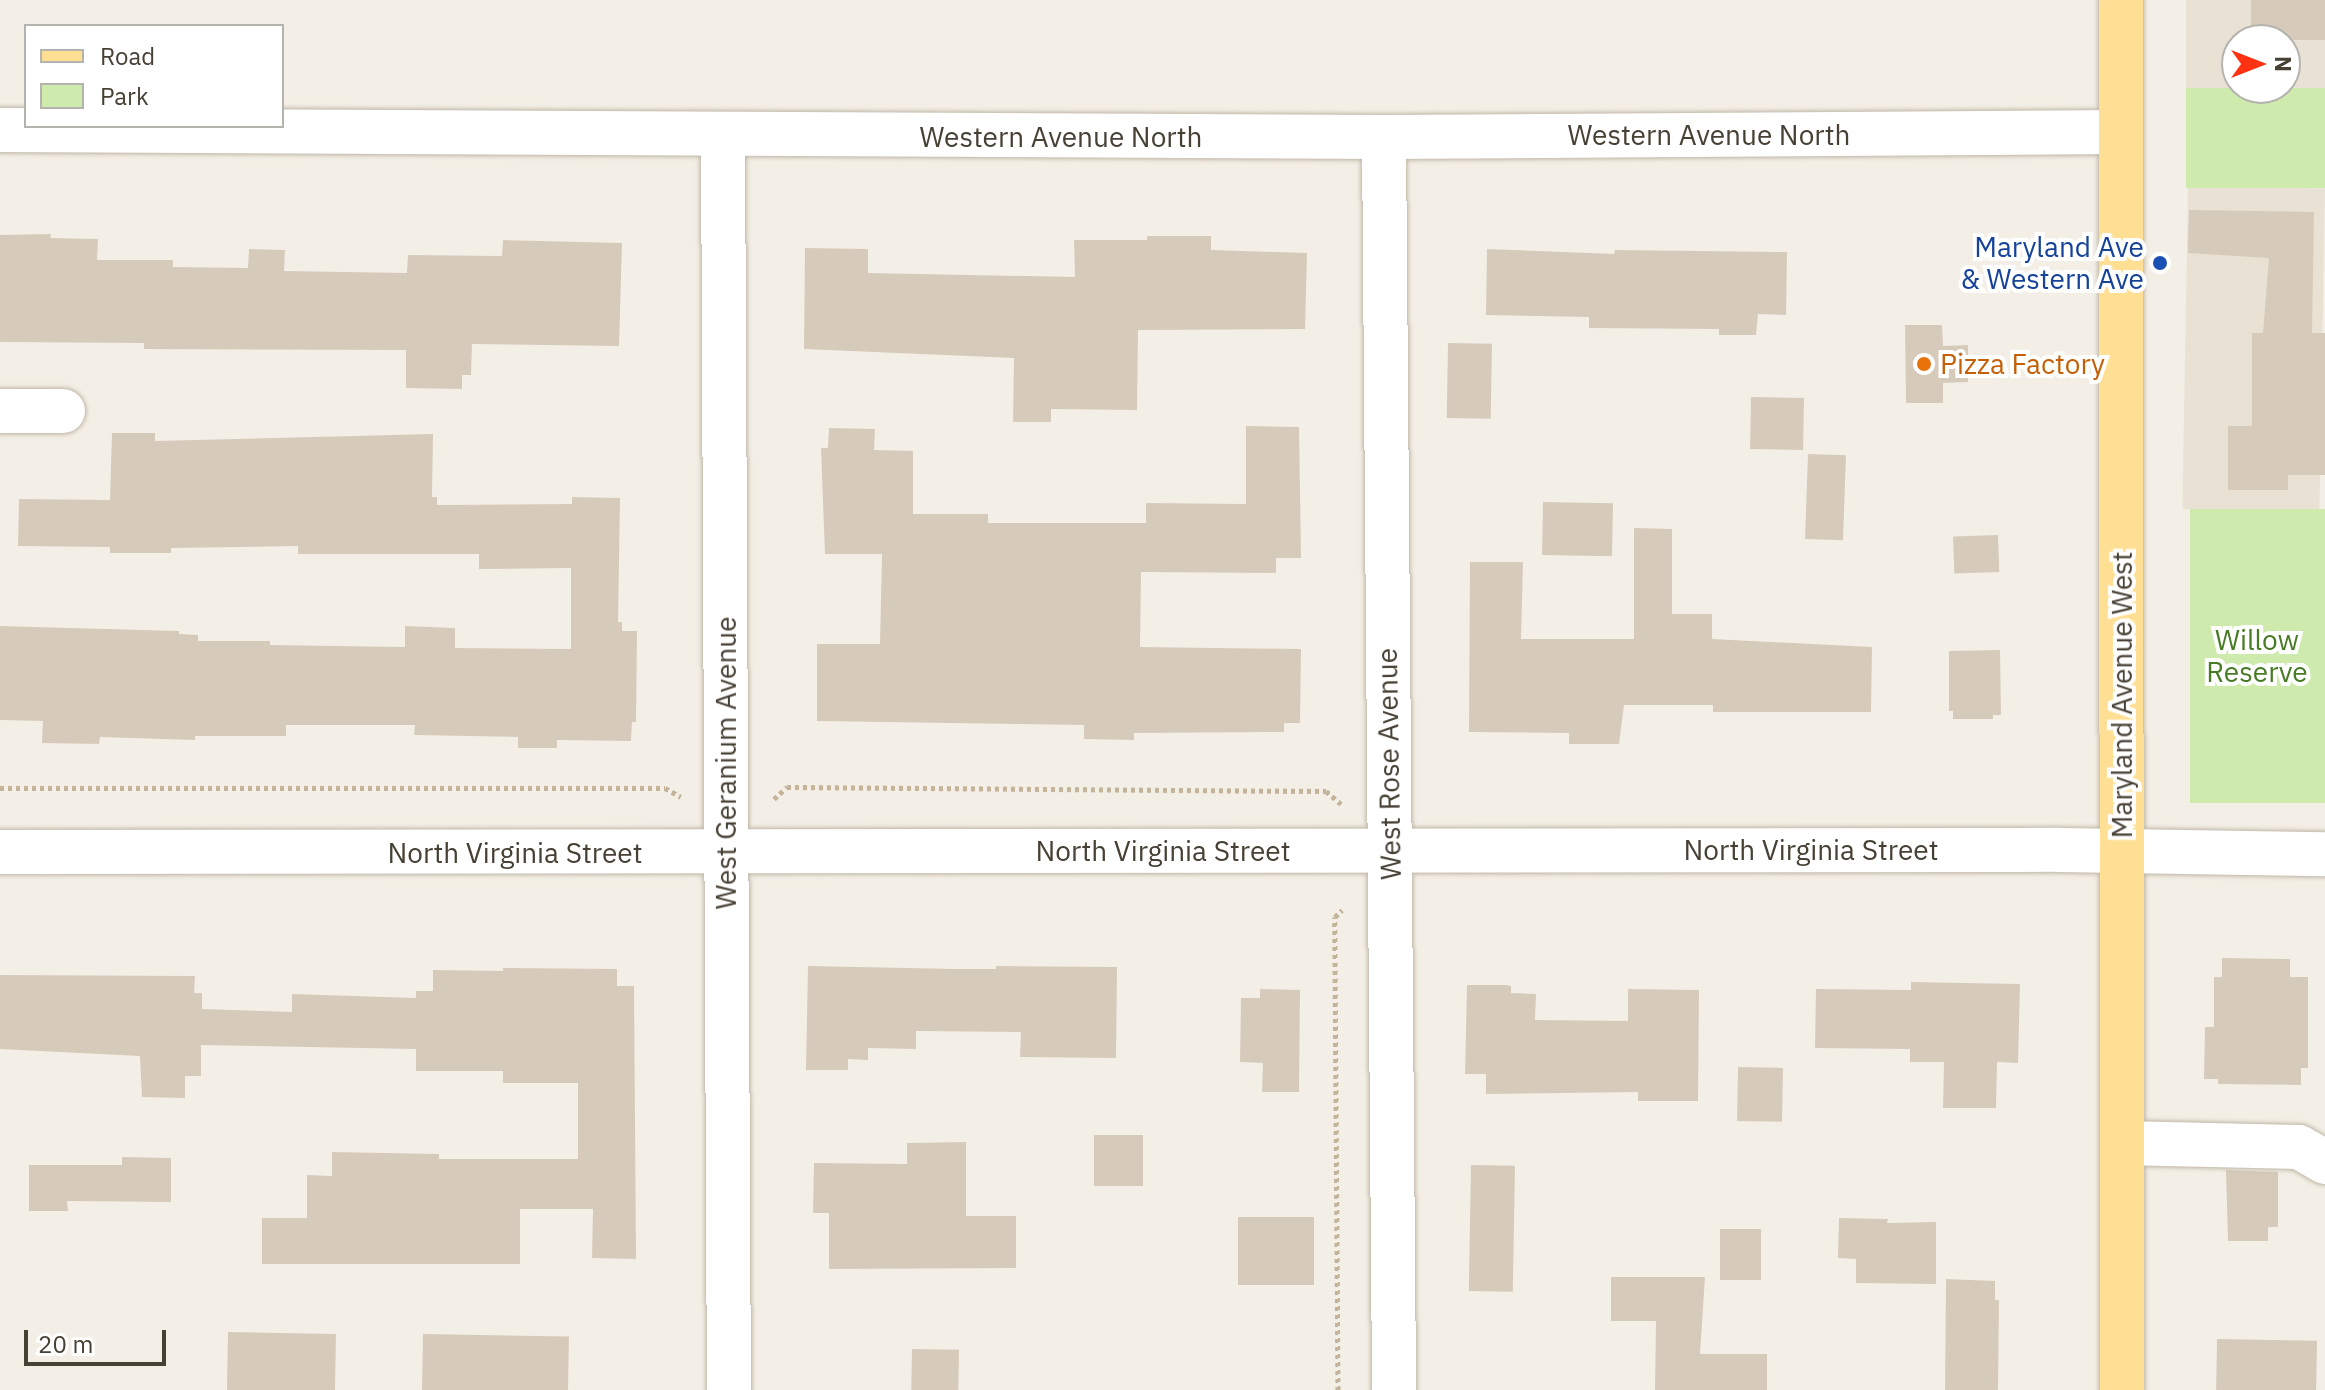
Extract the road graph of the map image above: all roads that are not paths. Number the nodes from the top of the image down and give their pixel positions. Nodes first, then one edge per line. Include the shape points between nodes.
1 (2121, 0) edge
2 (0, 130) edge
3 (2121, 132) junction
4 (723, 136) junction
5 (1384, 137) junction
6 (0, 411) edge
7 (63, 411) dead end
8 (1390, 850) junction
9 (2122, 851) junction
10 (0, 852) edge
11 (727, 854) junction
12 (2325, 854) edge
13 (2122, 1143) junction
14 (2325, 1162) edge
15 (729, 1390) edge
16 (1394, 1390) edge
17 (2122, 1390) edge

1 - 3 main road, Maryland Avenue West
2 - 4 street, Western Avenue North
3 - 5 street, Western Avenue North
3 - 9 main road, Maryland Avenue West
4 - 5 street, Western Avenue North
4 - 11 street, West Geranium Avenue
5 - 8 street, West Rose Avenue
6 - 7 street
8 - 9 street, North Virginia Street
8 - 11 street, North Virginia Street
8 - 16 street, West Rose Avenue
9 - 12 street, North Virginia Street
9 - 13 main road, Maryland Avenue West
10 - 11 street, North Virginia Street
11 - 15 street, West Geranium Avenue
13 - 14 street via 2299,1147
13 - 17 main road, Maryland Avenue West

